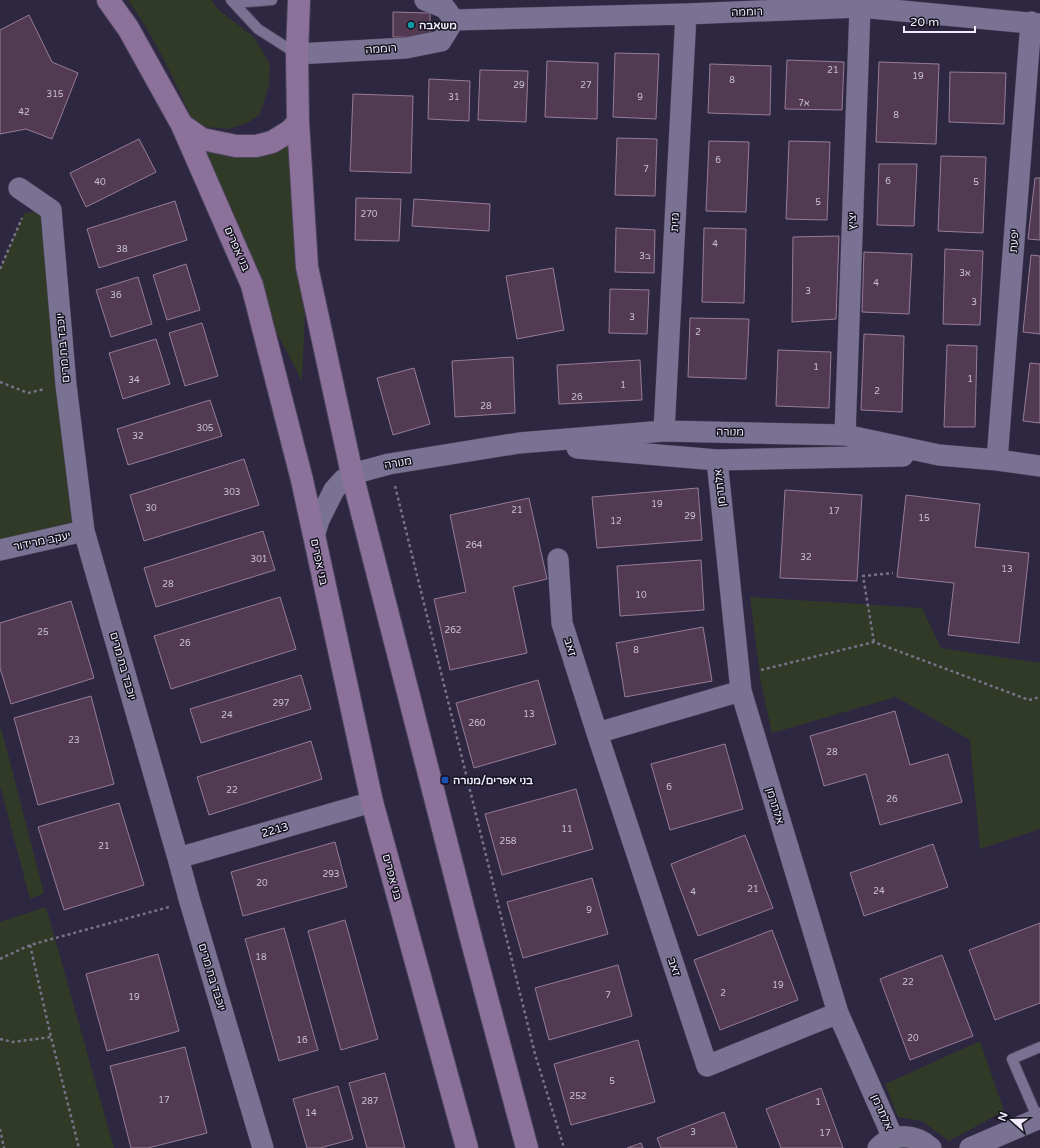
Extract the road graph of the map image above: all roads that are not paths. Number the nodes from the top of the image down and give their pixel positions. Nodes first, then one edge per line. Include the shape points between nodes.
1 (108, 0) edge
2 (272, 0) edge
3 (298, 0) edge
4 (425, 0) edge
5 (233, 1) edge
6 (860, 7) junction
7 (686, 14) junction
8 (454, 20) junction
9 (1036, 23) edge
10 (297, 54) junction
11 (298, 122) junction
12 (182, 124) junction
13 (19, 188) dead end
14 (664, 431) junction
15 (845, 435) junction
16 (519, 443) junction
17 (939, 455) junction
18 (717, 460) junction
19 (997, 460) junction
20 (1040, 466) edge
21 (352, 474) junction
22 (84, 531) junction
23 (314, 536) junction
24 (0, 550) edge
25 (558, 559) dead end
26 (740, 684) junction
27 (597, 733) junction
28 (372, 802) junction
29 (178, 858) junction
30 (838, 1013) junction
31 (1040, 1047) edge
32 (1039, 1118) edge
33 (885, 1143) edge
34 (263, 1148) edge
35 (467, 1148) edge
36 (527, 1148) edge
37 (931, 1148) edge
38 (970, 1148) edge

1 - 12 main road, בני אפרים via 128,28
2 - 5 lane
3 - 10 main road
4 - 8 street via 445,8
5 - 10 lane via 258,29
6 - 7 street, רוממה
6 - 9 street, רוממה
6 - 15 street, יציץ
7 - 8 street, רוממה
7 - 14 street, גזית
8 - 10 street, רוממה via 441,41 406,48
9 - 19 street, יפעת
10 - 11 main road
11 - 12 main road via 290,131 272,142 256,146 236,146 202,139
11 - 21 main road via 307,267
12 - 23 main road, בני אפרים via 252,285
13 - 22 street, יוכבד בת מרים via 52,210 66,385
14 - 15 street, מנורה
14 - 16 street, מנורה
15 - 17 street, מנורה
16 - 18 street, מנורה
16 - 21 street, מנורה via 389,464
17 - 18 street, מנורה
17 - 19 street, מנורה
18 - 26 street, אלתרמן
19 - 20 street, מנורה
21 - 23 street, מנורה via 334,490
21 - 36 main road
22 - 24 street, יעקב מרידור
22 - 29 street, יוכבד בת מרים
23 - 28 main road, בני אפרים
25 - 27 street, זאב via 562,623
26 - 27 street
26 - 30 street, אלתרמן
27 - 30 street, זאב via 707,1066
28 - 29 street, 2213
28 - 35 main road, בני אפרים
29 - 34 street, יוכבד בת מרים
30 - 33 street, אלתרמן
31 - 32 lane via 1012,1059
32 - 38 street
33 - 37 street via 905,1136 916,1138

